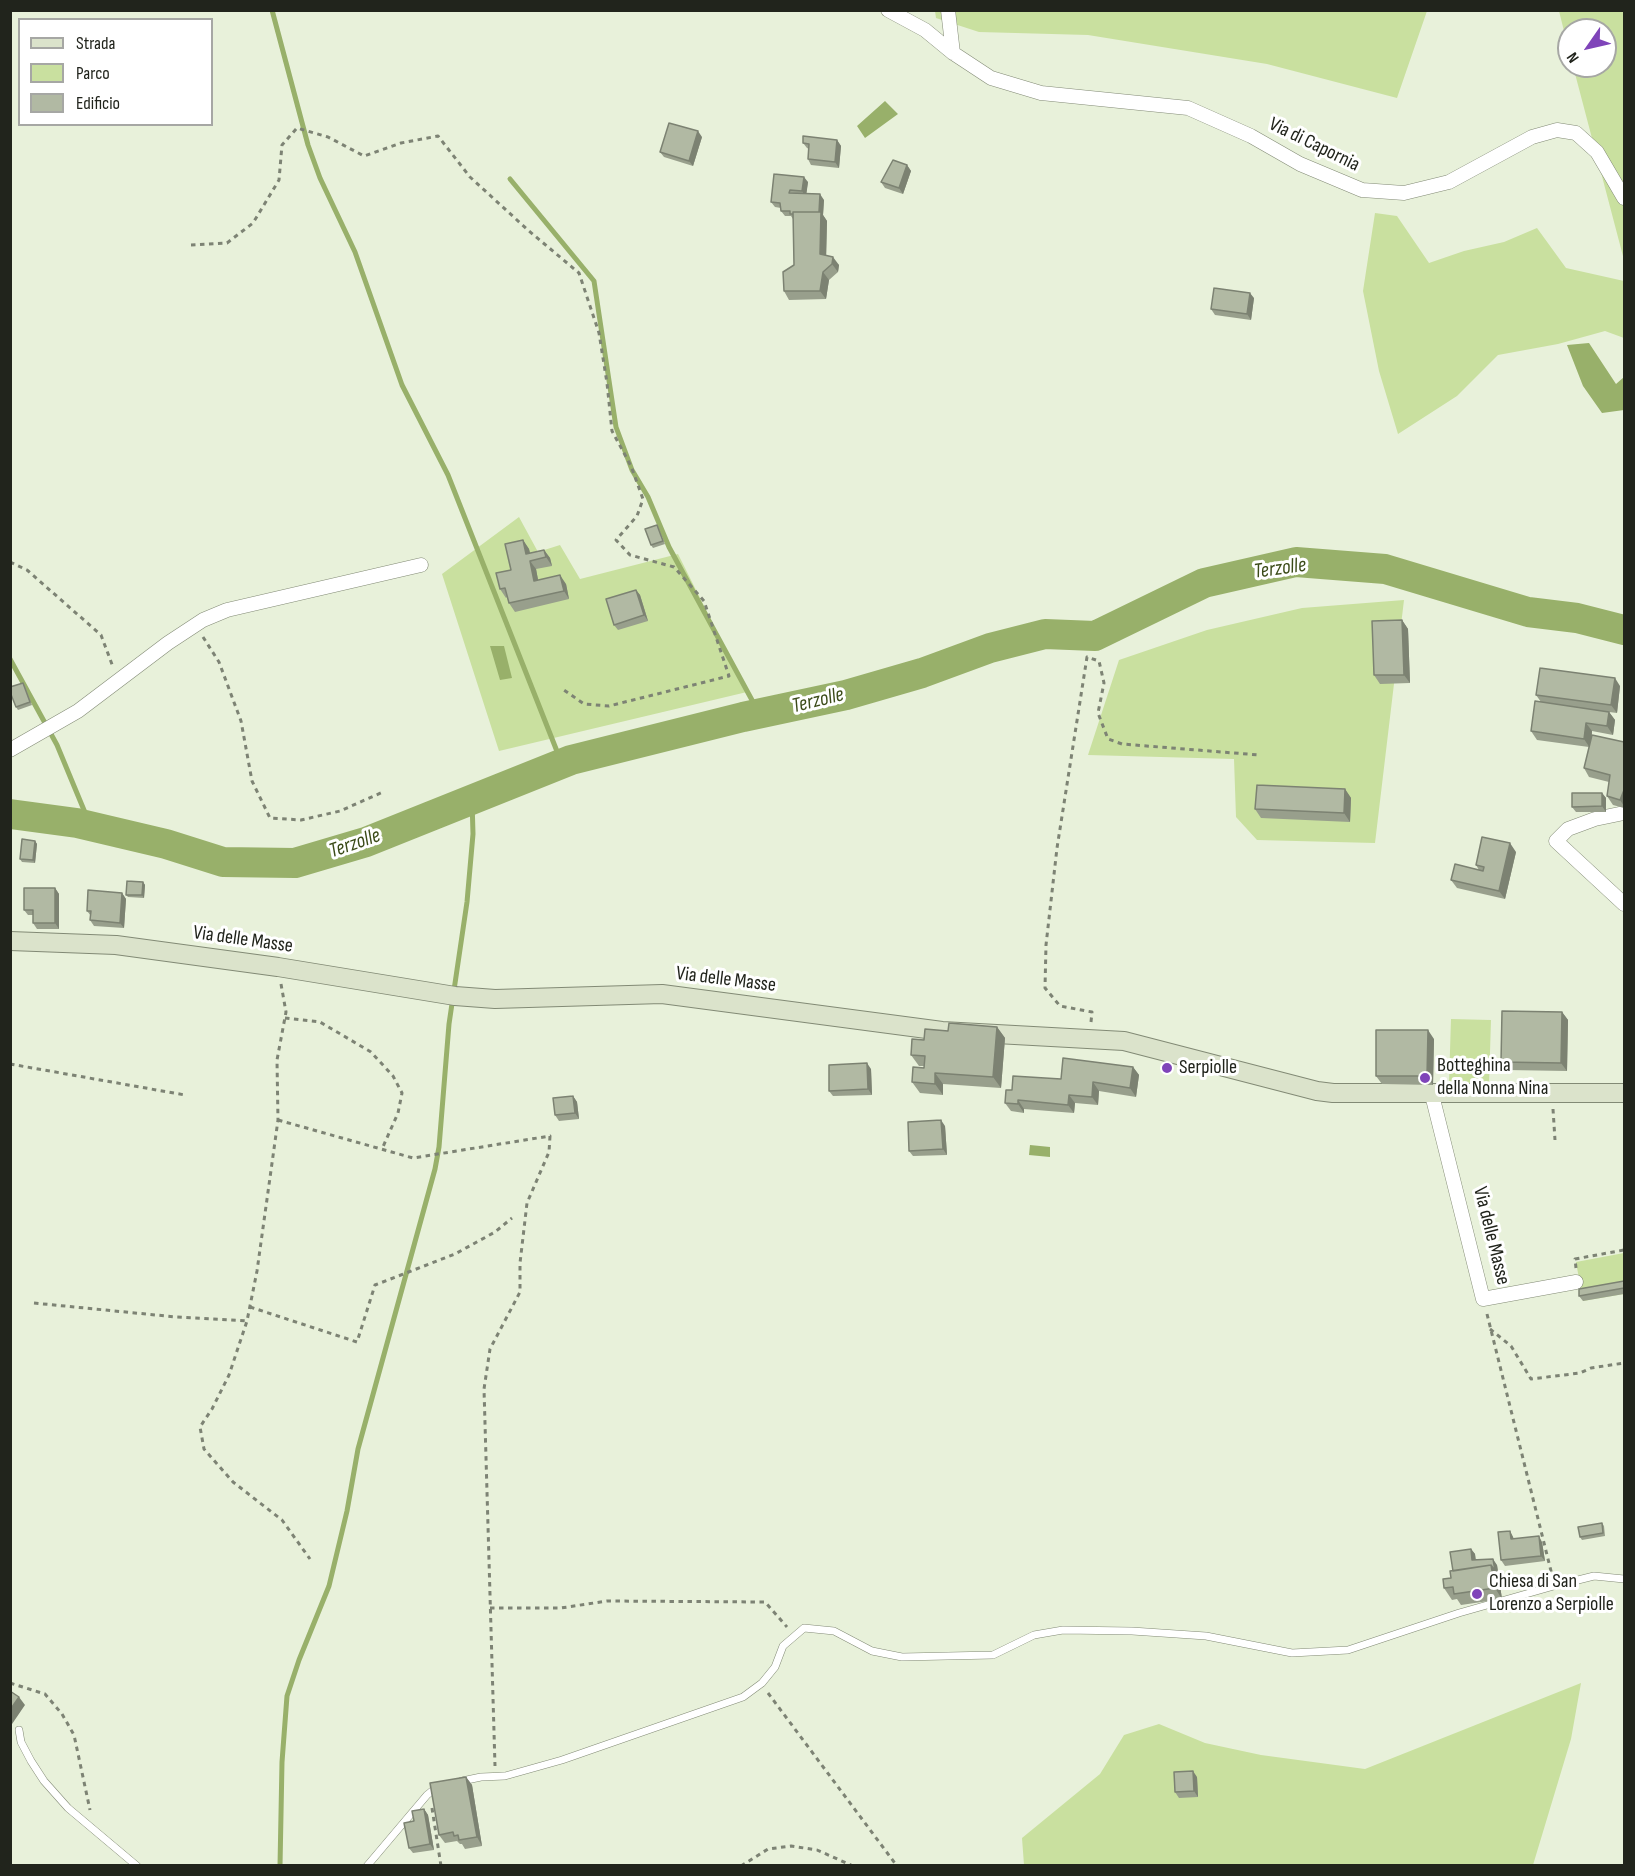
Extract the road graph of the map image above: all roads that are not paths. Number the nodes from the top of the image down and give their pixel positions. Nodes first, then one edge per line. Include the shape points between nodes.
1 (888, 10) edge
2 (948, 10) edge
3 (953, 53) junction
4 (1624, 198) edge
5 (421, 565) dead end
6 (10, 750) edge
7 (1624, 813) edge
8 (1624, 904) edge
9 (10, 941) edge
10 (1431, 1092) junction
11 (1624, 1093) edge
12 (1576, 1282) road end
13 (1624, 1579) edge
14 (19, 1730) dead end
15 (137, 1866) edge
16 (367, 1866) edge

1 - 3 street, Via di Capornia via 925,30
2 - 3 street
3 - 4 street, Via di Capornia via 992,78 1041,93 1188,108 1362,190 1404,194 1449,182 1532,136 1557,130 1576,132 1597,152
5 - 6 street via 227,610 203,620 78,711
7 - 8 street via 1568,829 1556,841
9 - 10 street, Via delle Masse via 116,945 455,996 495,999 662,994 942,1031 1124,1041 1317,1091
10 - 11 street, Via delle Masse
10 - 12 street, Via delle Masse via 1483,1299
13 - 16 lane via 1594,1576 1554,1586 1348,1650 1292,1653 1206,1636 1063,1630 1034,1635 993,1655 902,1658 872,1651 834,1630 804,1628 783,1646 775,1667 762,1683 743,1697 562,1760 505,1776 438,1786
14 - 15 lane via 21,1742 44,1781 68,1808

